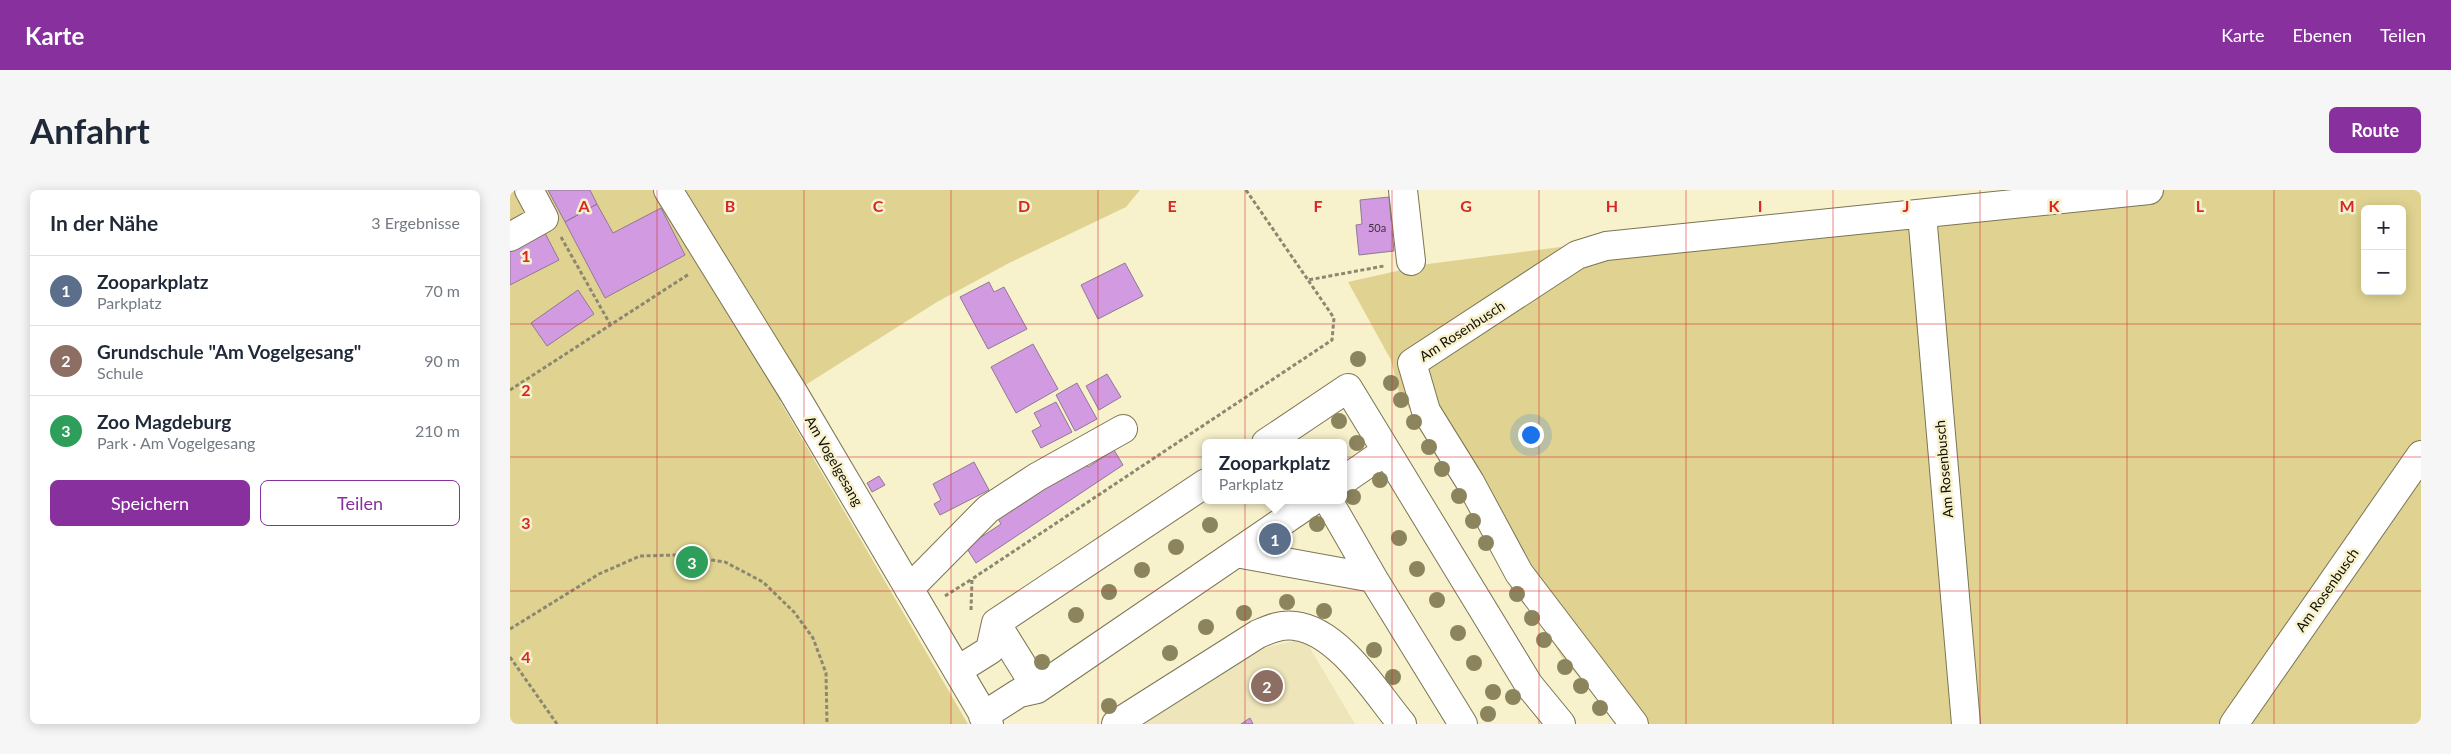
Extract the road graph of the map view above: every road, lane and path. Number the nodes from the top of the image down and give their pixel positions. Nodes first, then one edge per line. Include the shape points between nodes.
1 (529, 190) edge
2 (1246, 190) edge
3 (1403, 190) edge
4 (2149, 190) edge
5 (676, 194) edge
6 (1922, 214) junction
7 (544, 218) junction
8 (510, 237) edge
9 (711, 261) junction
10 (1411, 261) joint
11 (1308, 280) junction
12 (610, 324) junction
13 (510, 390) edge
14 (1123, 429) dead end
15 (1272, 439) edge
16 (1386, 451) junction
17 (2421, 455) edge
18 (1347, 478) edge
19 (1202, 484) edge
20 (1308, 504) edge
21 (1330, 504) edge
22 (1236, 553) junction
23 (1373, 578) junction
24 (908, 589) junction
25 (983, 619) junction
26 (510, 629) edge
27 (510, 657) edge
28 (958, 670) junction
29 (1037, 689) junction
30 (986, 720) edge
31 (556, 724) edge
32 (827, 724) edge
33 (1116, 724) edge
34 (1402, 724) edge
35 (1463, 724) edge
36 (1561, 724) edge
37 (1634, 724) edge
38 (1966, 724) edge
39 (2234, 724) edge

1 - 7 street
2 - 11 path
3 - 10 street
4 - 6 street, Am Rosenbusch
5 - 9 street, Am Vogelgesang
6 - 37 street, Am Rosenbusch via 1606,246 1577,255 1412,363 1426,411 1470,482 1519,573
6 - 38 street, Am Rosenbusch
7 - 8 street
7 - 12 path via 553,224
9 - 12 path
9 - 24 street, Am Vogelgesang via 793,392
10 - 11 path
11 - 25 path via 1334,318 1332,340 972,579
12 - 13 path
14 - 24 street via 1036,477 988,509
15 - 16 street via 1348,388
16 - 18 street
16 - 36 street via 1529,685
17 - 39 street, Am Rosenbusch
19 - 25 street
20 - 22 street
21 - 23 street
22 - 23 street
22 - 29 street
23 - 35 street
24 - 28 street, Am Vogelgesang
25 - 28 street via 990,650
25 - 29 street
26 - 32 path via 599,574 640,556 678,555 725,562 763,582 794,612 813,638 826,673
27 - 31 path
28 - 30 street, Am Vogelgesang
29 - 30 street via 1019,693
33 - 34 street via 1258,634 1293,625 1320,636 1346,656

